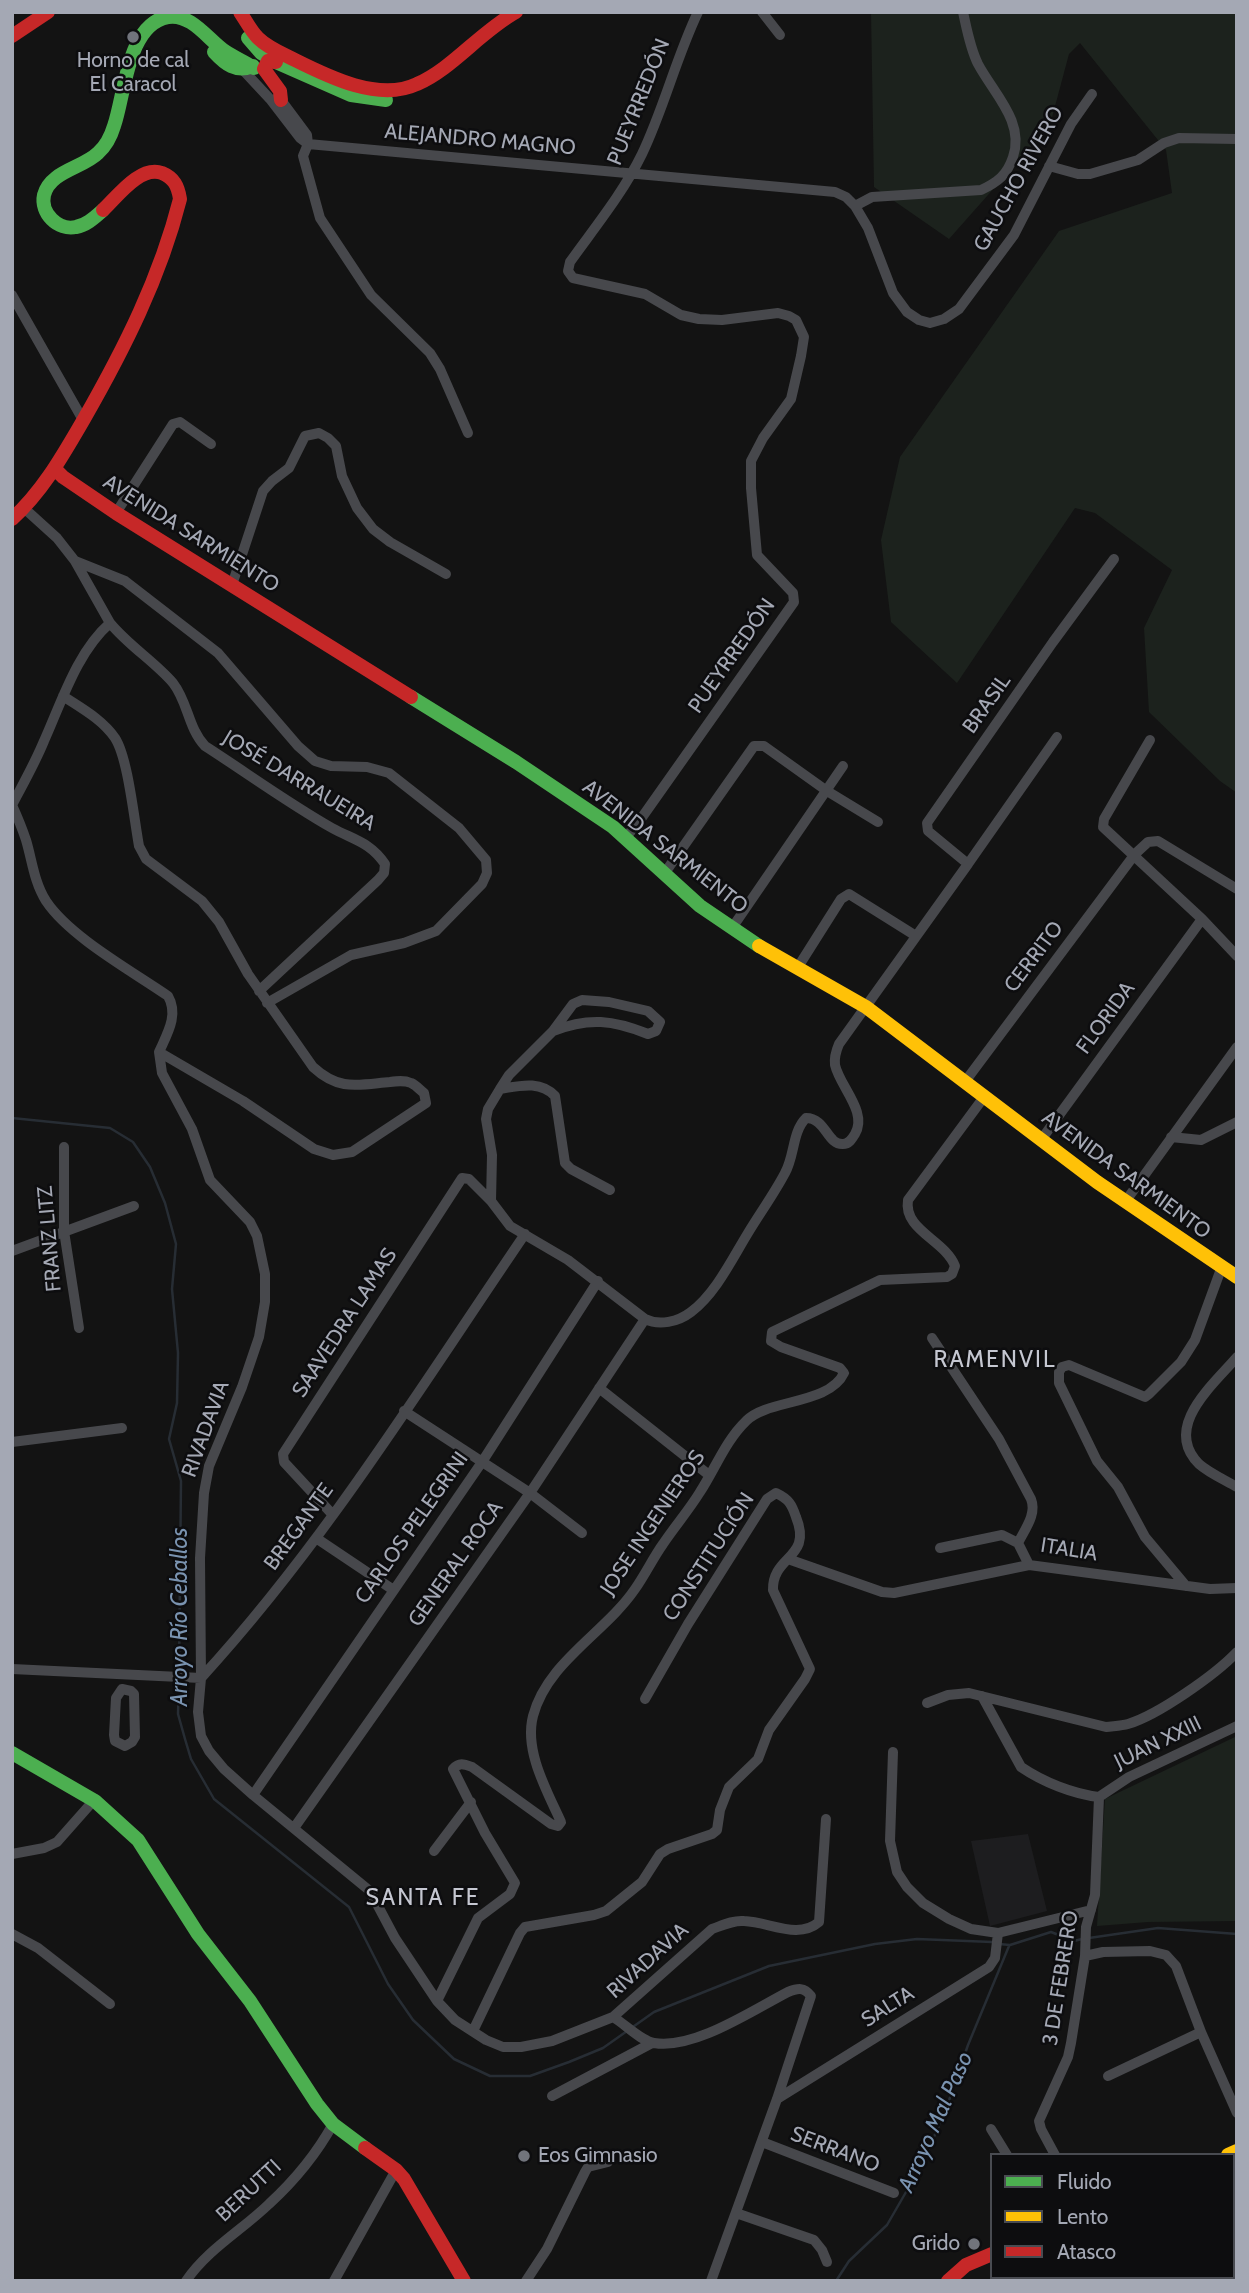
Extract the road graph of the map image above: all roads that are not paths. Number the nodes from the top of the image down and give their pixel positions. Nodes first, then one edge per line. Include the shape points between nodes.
1 (48, 12) edge
2 (233, 12) edge
3 (240, 12) edge
4 (516, 12) edge
5 (698, 12) edge
6 (762, 12) edge
7 (963, 12) edge
8 (184, 21) junction
9 (12, 36) edge
10 (780, 36) dead end
11 (460, 53) junction
12 (254, 56) junction
13 (1092, 94) dead end
14 (281, 100) joint
15 (1237, 139) edge
16 (308, 144) junction
17 (1049, 166) junction
18 (632, 173) junction
19 (856, 206) junction
20 (12, 295) edge
21 (83, 421) junction
22 (468, 433) dead end
23 (211, 444) dead end
24 (55, 469) junction
25 (25, 509) junction
26 (116, 513) junction
27 (12, 519) edge
28 (1114, 559) dead end
29 (75, 561) junction
30 (446, 574) dead end
31 (232, 585) junction
32 (110, 623) junction
33 (64, 695) junction
34 (1056, 737) dead end
35 (1150, 740) dead end
36 (843, 766) dead end
37 (827, 791) junction
38 (12, 805) edge
39 (878, 821) dead end
40 (625, 838) junction
41 (1135, 854) junction
42 (968, 864) junction
43 (664, 874) junction
44 (1237, 889) edge
45 (1202, 919) junction
46 (732, 928) junction
47 (916, 936) junction
48 (1237, 956) edge
49 (798, 967) junction
50 (260, 992) junction
51 (267, 1003) junction
52 (866, 1007) junction
53 (553, 1031) junction
54 (1237, 1046) edge
55 (159, 1052) junction
56 (964, 1083) junction
57 (500, 1089) junction
58 (984, 1097) junction
59 (1237, 1122) edge
60 (1171, 1137) junction
61 (1041, 1140) junction
62 (64, 1147) dead end
63 (610, 1190) dead end
64 (491, 1201) junction
65 (1125, 1202) junction
66 (135, 1206) dead end
67 (64, 1231) junction
68 (524, 1234) junction
69 (12, 1251) edge
70 (1221, 1269) junction
71 (1237, 1277) edge
72 (598, 1281) junction
73 (645, 1319) junction
74 (79, 1328) dead end
75 (932, 1338) dead end
76 (1237, 1357) edge
77 (599, 1388) junction
78 (404, 1411) junction
79 (122, 1428) dead end
80 (12, 1442) edge
81 (482, 1462) junction
82 (709, 1475) junction
83 (1237, 1487) edge
84 (530, 1493) junction
85 (333, 1515) junction
86 (582, 1533) dead end
87 (316, 1538) junction
88 (1018, 1543) junction
89 (940, 1548) dead end
90 (788, 1559) junction
91 (1028, 1565) junction
92 (1186, 1586) junction
93 (1237, 1588) edge
94 (392, 1590) junction
95 (1237, 1652) edge
96 (12, 1669) edge
97 (127, 1674) junction
98 (197, 1678) junction
99 (127, 1689) junction
100 (982, 1696) junction
101 (645, 1699) dead end
102 (927, 1703) dead end
103 (1237, 1726) edge
104 (893, 1752) dead end
105 (12, 1753) edge
106 (253, 1794) junction
107 (1099, 1797) junction
108 (95, 1799) junction
109 (471, 1802) junction
110 (826, 1819) dead end
111 (293, 1828) junction
112 (434, 1851) dead end
113 (12, 1854) edge
114 (1091, 1910) junction
115 (12, 1934) edge
116 (997, 1937) junction
117 (1085, 1952) junction
118 (437, 2001) junction
119 (110, 2004) dead end
120 (614, 2017) junction
121 (472, 2031) junction
122 (1201, 2032) junction
123 (647, 2040) junction
124 (1108, 2076) dead end
125 (552, 2096) dead end
126 (777, 2099) junction
127 (1237, 2113) edge
128 (333, 2123) junction
129 (991, 2129) dead end
130 (762, 2142) junction
131 (1006, 2153) edge
132 (1054, 2153) edge
133 (608, 2162) dead end
134 (396, 2170) junction
135 (894, 2193) dead end
136 (736, 2213) junction
137 (990, 2255) edge
138 (827, 2262) dead end
139 (186, 2281) edge
140 (334, 2281) edge
141 (464, 2281) edge
142 (526, 2281) edge
143 (711, 2281) edge
144 (948, 2281) edge

1 - 9 street
2 - 12 street
3 - 12 street
4 - 11 street via 483,31
5 - 18 street, PUEYRREDÓN
6 - 10 street
7 - 19 street via 977,62 1015,124 1018,137 1007,173 981,190 872,197
8 - 12 street via 201,29 223,50
8 - 12 street via 226,64
8 - 21 street via 161,19 142,35 110,137 97,154 54,181 44,199 51,220 70,229 91,220 146,172 159,171 171,177 179,193 151,294
11 - 12 street via 418,86 395,91 359,86 271,47
11 - 12 street via 432,85 389,100 351,95
12 - 14 street
12 - 16 street
13 - 17 street, GAUCHO RIVERO
14 - 16 street via 307,135
15 - 17 street via 1179,138 1138,160 1090,173
16 - 18 street, ALEJANDRO MAGNO
16 - 22 street via 303,156 320,218 371,295 430,353
17 - 19 street, GAUCHO RIVERO via 992,267 959,309 930,323 907,312 893,293
18 - 19 street, ALEJANDRO MAGNO via 835,192
18 - 40 street, PUEYRREDÓN via 570,262 568,271 573,278 645,294 681,315 699,319 778,313 796,320 803,337 789,404 751,461 757,555 793,593 794,602
20 - 21 street
21 - 24 street
23 - 26 street via 180,422 173,424
24 - 25 street
24 - 26 street, AVENIDA SARMIENTO
25 - 27 street
25 - 29 street
26 - 31 street, AVENIDA SARMIENTO
28 - 42 street, BRASIL via 927,823 928,831
29 - 32 street
29 - 51 street via 125,581 218,653 315,761 389,773 458,828 486,860 482,884 436,931 351,955
30 - 31 street via 373,529 342,476 336,446 319,433 305,436 289,468 263,491
31 - 40 street, AVENIDA SARMIENTO via 516,762
32 - 33 street via 95,637
32 - 50 street, JOSÉ DARRAUEIRA via 172,682 195,736 205,746 333,829 366,844 385,864 378,880
33 - 38 street
33 - 50 street via 115,737 123,754 139,846 146,859 202,901
34 - 42 street
35 - 41 street via 1104,819 1104,827
36 - 37 street
37 - 39 street
37 - 43 street via 764,746 754,746
37 - 46 street
38 - 55 street via 46,900 84,937 168,996 172,1020
40 - 43 street, AVENIDA SARMIENTO
41 - 44 street via 1148,842 1158,841
41 - 45 street
41 - 56 street, CERRITO
42 - 47 street
43 - 46 street, AVENIDA SARMIENTO
45 - 48 street
45 - 61 street, FLORIDA
46 - 49 street, AVENIDA SARMIENTO
47 - 49 street via 849,894 841,899
47 - 52 street
49 - 52 street, AVENIDA SARMIENTO
50 - 51 street
51 - 55 street via 325,1079 349,1086 413,1083 424,1093 426,1103 352,1152 333,1155 314,1149
52 - 56 street, AVENIDA SARMIENTO
52 - 73 street via 835,1053 840,1081 860,1118 852,1139 840,1144 822,1124 806,1118 797,1131 786,1171 705,1298 676,1320 654,1323
53 - 53 street via 576,1022 594,1022 649,1034 660,1022 648,1012 582,1000 573,1004
53 - 57 street
54 - 60 street
55 - 98 street, RIVADAVIA via 162,1073 192,1129 210,1180 250,1222 257,1236 265,1275 259,1337 209,1465 204,1493
56 - 58 street, AVENIDA SARMIENTO
57 - 63 street via 527,1084 552,1092 565,1163
57 - 64 street via 486,1119 492,1156
58 - 61 street, AVENIDA SARMIENTO
58 - 82 street, JOSE INGENIEROS via 908,1200 908,1215 946,1250 955,1266 952,1274 880,1280 772,1332 771,1341 781,1347 840,1368 844,1373 841,1380 795,1403 757,1412
59 - 60 street via 1201,1140
60 - 65 street
61 - 65 street, AVENIDA SARMIENTO
62 - 67 street, FRANZ LITZ
64 - 68 street via 510,1226
64 - 85 street, SAAVEDRA LAMAS via 469,1179 462,1178 283,1454 284,1462
65 - 70 street, AVENIDA SARMIENTO
66 - 67 street
67 - 69 street
67 - 74 street, FRANZ LITZ
68 - 72 street
68 - 78 street, BREGANTE
70 - 71 street, AVENIDA SARMIENTO
70 - 92 street via 1195,1340 1181,1362 1149,1394 1132,1393 1069,1365 1059,1372 1059,1383 1097,1461 1145,1537
72 - 73 street
72 - 81 street, CARLOS PELEGRINI
73 - 77 street, GENERAL ROCA
75 - 88 street, ITALIA via 999,1439 1031,1499 1031,1518
76 - 83 street via 1199,1401 1185,1434 1187,1446 1201,1466
77 - 82 street
77 - 84 street, GENERAL ROCA
78 - 81 street
78 - 85 street, BREGANTE
79 - 80 street
81 - 84 street
81 - 94 street, CARLOS PELEGRINI
82 - 109 street, JOSE INGENIEROS via 635,1590 550,1680 539,1699 531,1735 538,1769 561,1822 551,1824 472,1767 457,1765 454,1775
84 - 86 street
84 - 111 street, GENERAL ROCA
85 - 87 street, BREGANTE
87 - 94 street
87 - 98 street, BREGANTE via 271,1599
88 - 89 street via 1002,1535
88 - 91 street, ITALIA
90 - 91 street via 894,1593
90 - 101 street, CONSTITUCIÓN via 797,1549 802,1531 791,1504 776,1493 767,1499
90 - 121 street, CONSTITUCIÓN via 777,1571 773,1590 810,1669 769,1730 758,1759 729,1787 717,1830 660,1854 642,1882 606,1911 525,1927
91 - 92 street, ITALIA
92 - 93 street, ITALIA
94 - 106 street, CARLOS PELEGRINI
95 - 100 street via 1220,1670 1126,1725 1106,1727
96 - 97 street
97 - 98 street
97 - 99 street
98 - 106 street, RIVADAVIA via 201,1736 224,1769
99 - 99 street via 119,1691 116,1698 114,1735 115,1741 125,1745 135,1737 134,1694
100 - 102 street via 948,1695
100 - 107 street via 1021,1767 1083,1795
103 - 107 street, JUAN XXIII via 1129,1777
104 - 116 street via 890,1841 897,1872 923,1903 949,1919
105 - 108 street
106 - 111 street, RIVADAVIA
107 - 114 street, 3 DE FEBRERO
108 - 113 street via 57,1842
108 - 128 street via 138,1840 198,1934
109 - 112 street
109 - 118 street, JOSE INGENIEROS via 515,1883 510,1894 478,1918
110 - 120 street, RIVADAVIA via 819,1922 801,1931 745,1921 712,1929
111 - 118 street, RIVADAVIA via 370,1891
114 - 116 street
114 - 117 street, 3 DE FEBRERO
115 - 119 street via 38,1948
116 - 126 street, SALTA via 989,1968
117 - 122 street via 1166,1955 1176,1966
117 - 132 street, 3 DE FEBRERO via 1068,2057 1040,2121
118 - 121 street, RIVADAVIA
120 - 121 street, RIVADAVIA via 552,2041 521,2047 503,2047
120 - 123 street
122 - 124 street
122 - 127 street
123 - 125 street
123 - 126 street via 673,2043 696,2039 788,1992 806,1990 810,2004
126 - 130 street
128 - 134 street
128 - 139 street, BERUTTI via 320,2147 279,2194 208,2253
129 - 131 street
130 - 135 street, SERRANO
130 - 136 street
133 - 142 street via 584,2172 547,2249
134 - 140 street
134 - 141 street
136 - 138 street via 814,2240
136 - 143 street
137 - 144 street via 966,2265

